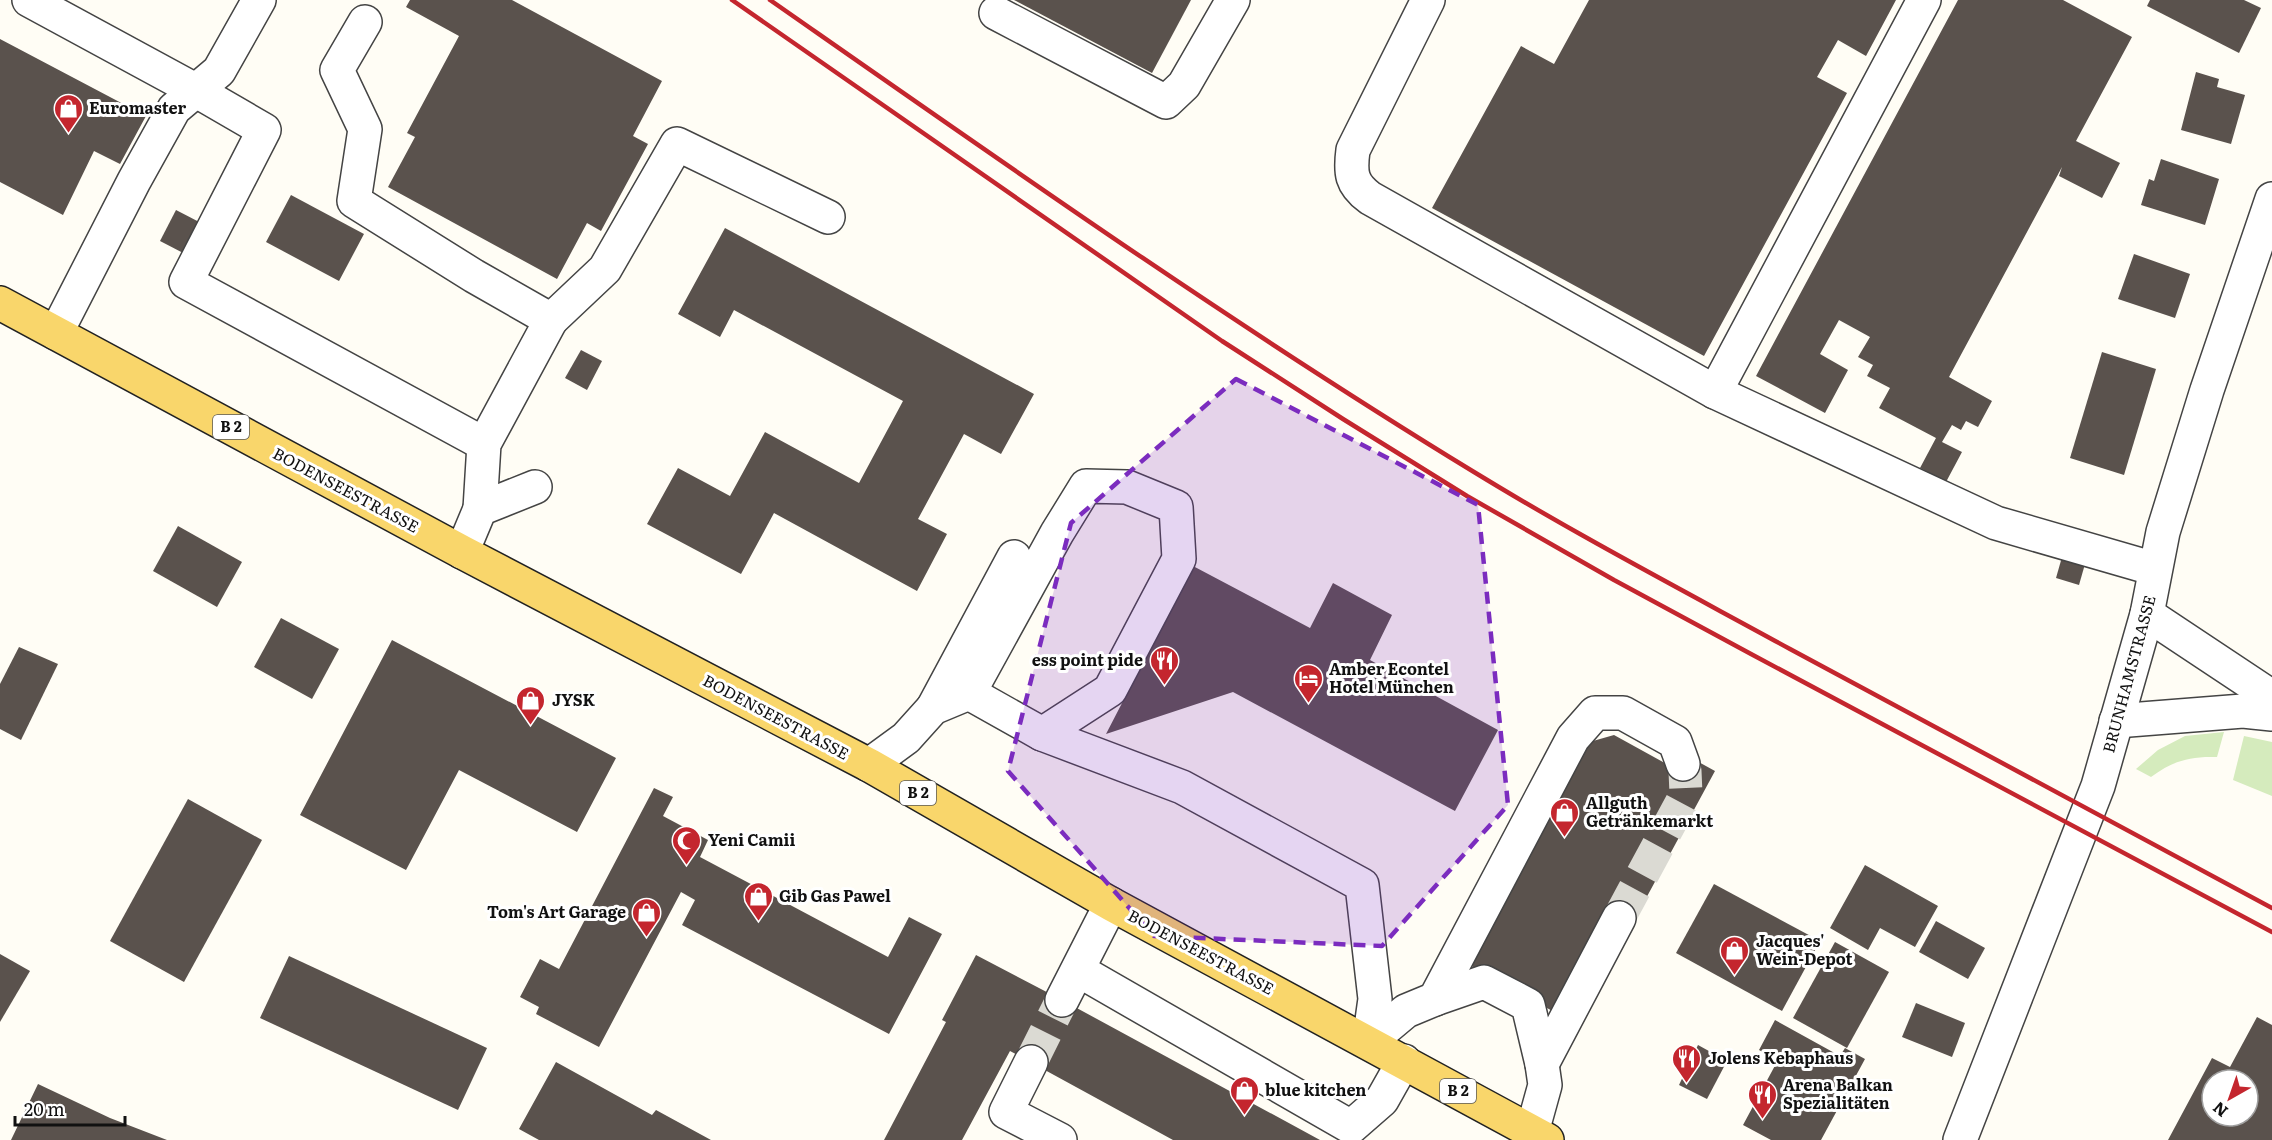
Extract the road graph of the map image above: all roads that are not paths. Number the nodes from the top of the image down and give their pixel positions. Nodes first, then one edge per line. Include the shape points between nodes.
1 (29, 0) edge
2 (259, 0) edge
3 (1233, 0) edge
4 (1428, 0) edge
5 (1924, 0) edge
6 (996, 13) dead end
7 (365, 22) dead end
8 (195, 90) junction
9 (2272, 199) edge
10 (828, 217) dead end
11 (0, 303) edge
12 (551, 320) junction
13 (56, 333) junction
14 (1715, 392) junction
15 (484, 444) junction
16 (535, 487) dead end
17 (480, 509) junction
18 (462, 552) junction
19 (1014, 557) dead end
20 (2155, 569) junction
21 (2146, 614) junction
22 (969, 693) junction
23 (2272, 697) edge
24 (933, 708) junction
25 (2272, 714) edge
26 (2116, 721) junction
27 (1042, 734) junction
28 (1683, 764) tunnel mouth
29 (869, 765) junction
30 (1111, 904) junction
31 (1619, 918) tunnel mouth
32 (1078, 970) junction
33 (1434, 999) junction
34 (1062, 1000) tunnel mouth
35 (1369, 1042) junction
36 (1404, 1061) junction
37 (1031, 1062) tunnel mouth
38 (1542, 1064) junction
39 (1540, 1136) edge
40 (1060, 1140) edge
41 (1960, 1140) edge

1 - 8 street
2 - 8 street via 219,71
3 - 6 street via 1184,85 1166,102
4 - 14 street via 1353,150 1350,170 1358,189
5 - 14 street
7 - 12 street via 337,70 365,129 354,201
8 - 13 street via 174,109
8 - 15 street via 264,130 186,282
9 - 20 street, BRUNHAMSTRASSE via 2207,390
10 - 12 street via 677,144 605,269
11 - 13 main road, BODENSEESTRASSE / B 2
12 - 15 street
13 - 18 main road, BODENSEESTRASSE / B 2
14 - 20 street via 1996,523
15 - 17 street
16 - 17 street
17 - 18 street
18 - 29 main road, BODENSEESTRASSE / B 2
19 - 24 street
20 - 21 street, BRUNHAMSTRASSE
21 - 23 street
21 - 26 street, BRUNHAMSTRASSE
22 - 24 street
22 - 27 street
22 - 27 street via 1086,486 1127,487 1176,507 1179,559 1110,690
24 - 29 street via 906,738
25 - 26 street via 2243,711
26 - 41 street, BRUNHAMSTRASSE via 2098,786
27 - 35 street via 1182,787 1362,885 1375,999
28 - 33 street via 1675,742 1623,713 1594,713 1573,738
29 - 30 main road, BODENSEESTRASSE / B 2
30 - 32 street
30 - 35 main road, BODENSEESTRASSE / B 2
31 - 38 street
32 - 34 street
32 - 36 street via 1351,1127 1382,1100
33 - 35 street via 1406,1011
33 - 38 street via 1484,982 1528,1005
35 - 36 main road, BODENSEESTRASSE / B 2
36 - 39 main road, BODENSEESTRASSE / B 2
37 - 40 street via 1006,1112
38 - 39 street via 1545,1085

